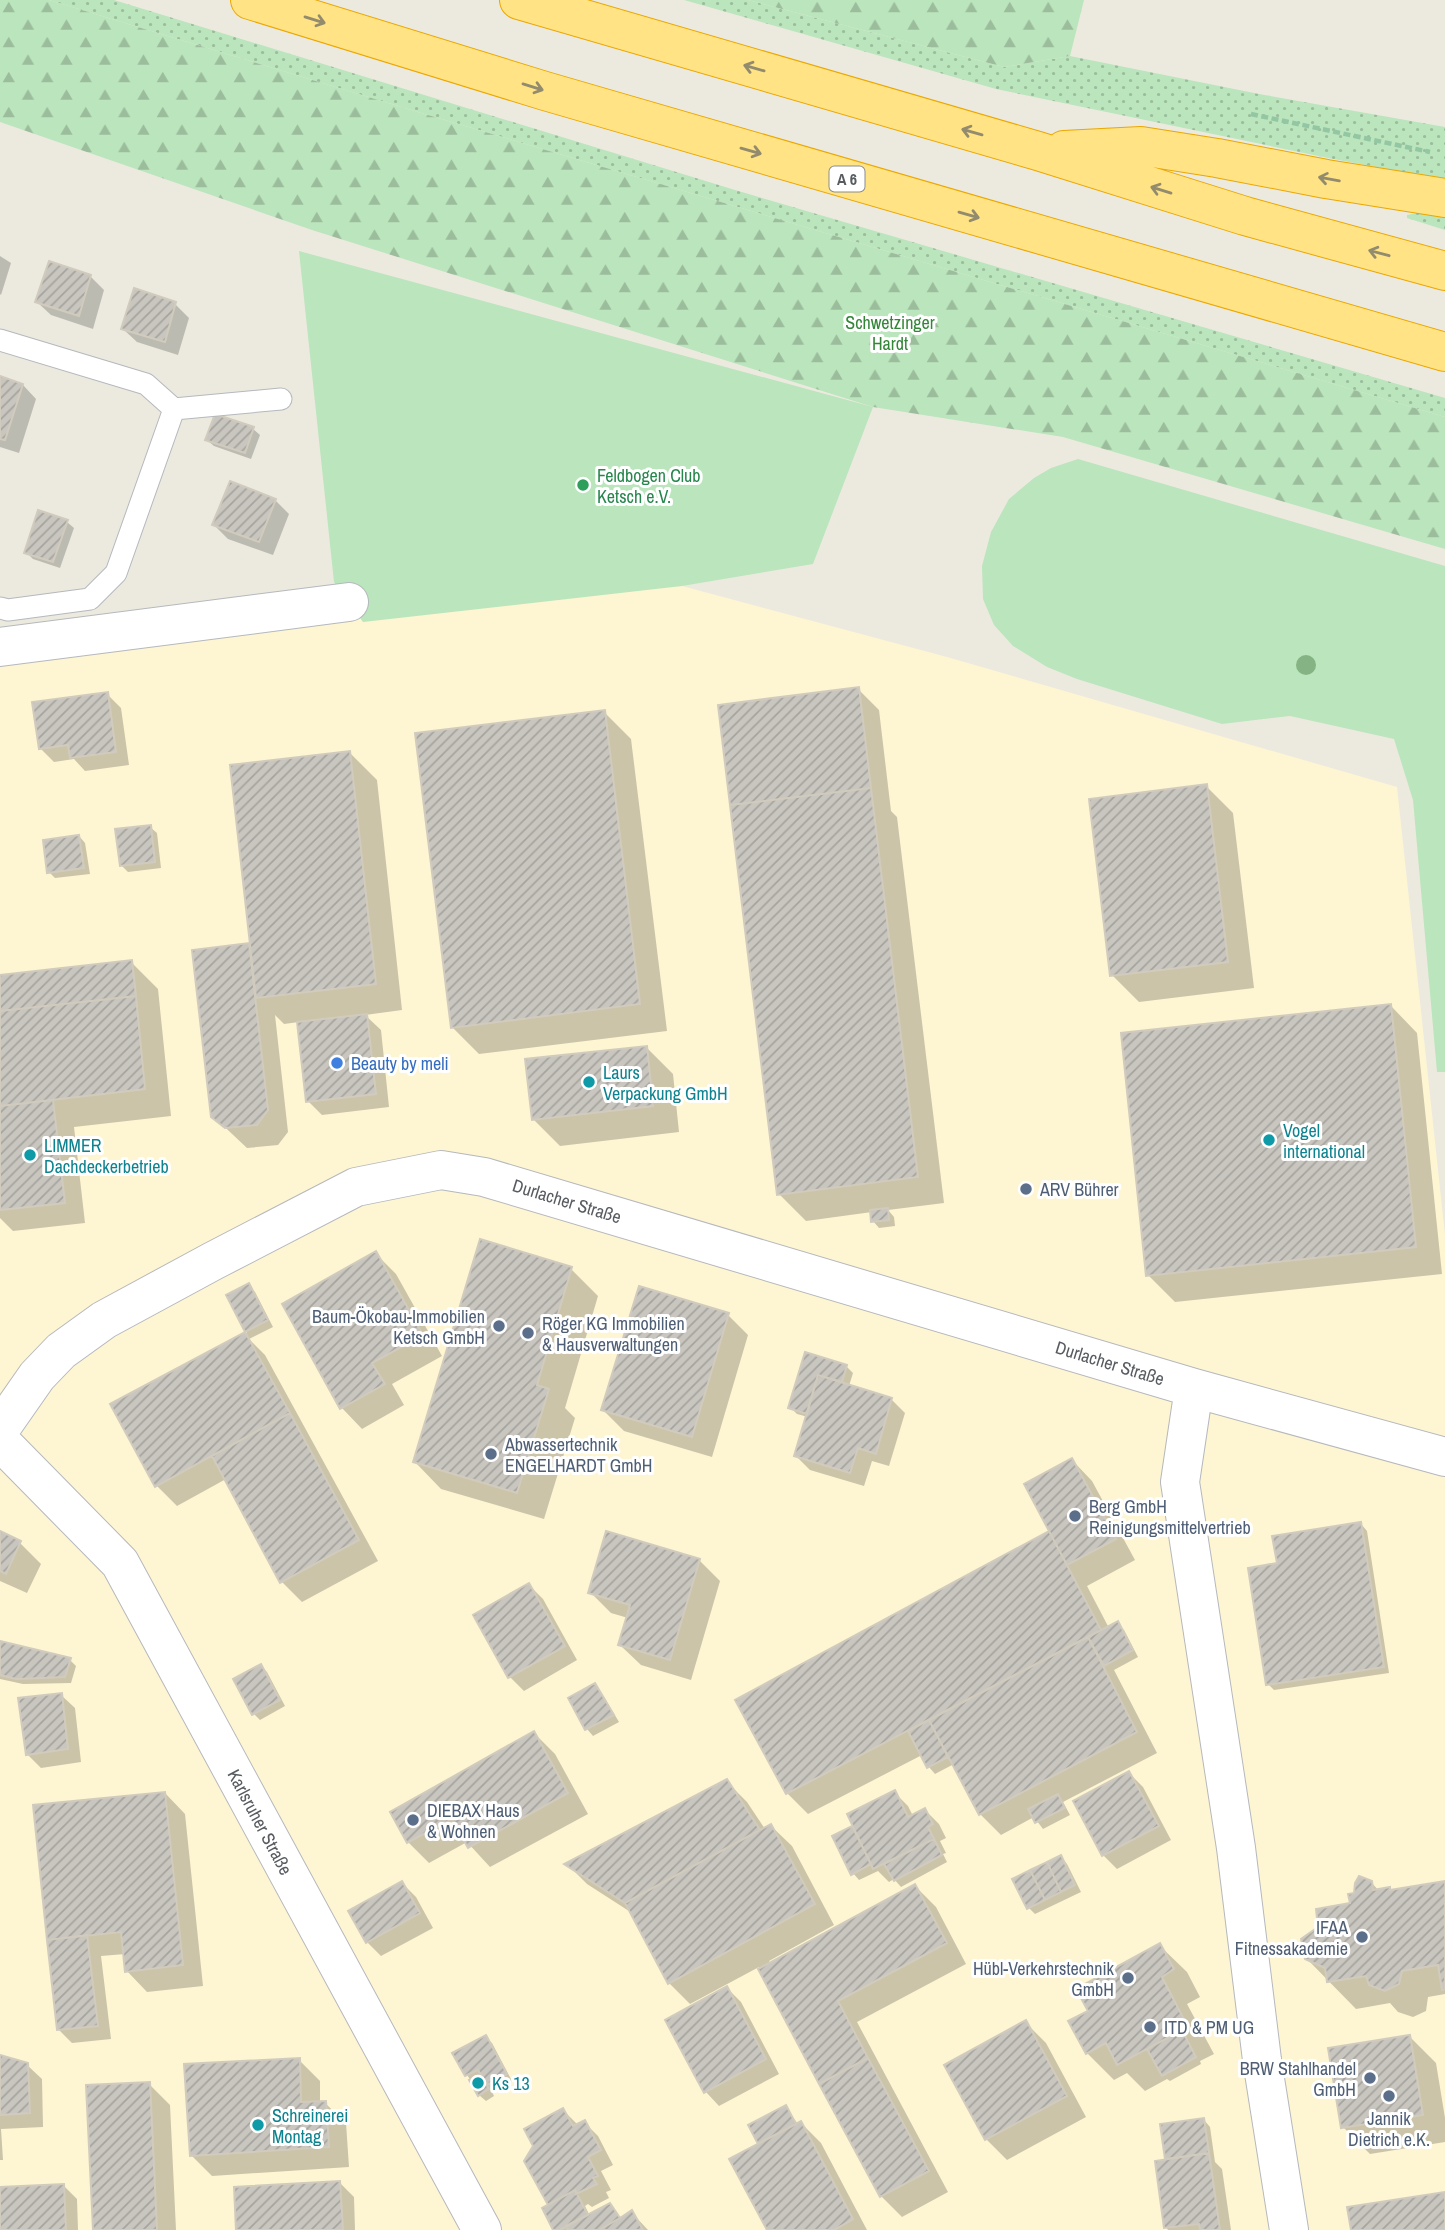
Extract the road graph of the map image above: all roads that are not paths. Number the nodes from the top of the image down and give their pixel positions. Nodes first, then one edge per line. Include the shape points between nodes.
1 (250, 0) edge
2 (519, 0) edge
3 (1038, 151) junction
4 (1445, 198) edge
5 (1445, 271) edge
6 (0, 340) edge
7 (1445, 352) edge
8 (281, 400) dead end
9 (174, 409) junction
10 (349, 602) dead end
11 (0, 608) edge
12 (0, 648) edge
13 (1194, 1388) junction
14 (0, 1429) edge
15 (0, 1441) edge
16 (1445, 1457) edge
17 (482, 2230) edge
18 (1289, 2230) edge

1 -> 7 highway, A 6 via 572,99
3 -> 2 highway
4 -> 3 highway via 1141,146
5 -> 3 highway via 1245,216
6 - 9 lane via 146,384
8 - 9 lane
9 - 11 lane via 116,573 90,599
10 - 12 street
13 - 14 street, Durlacher Straße via 484,1177 441,1170 356,1187 104,1320 61,1351 37,1376
13 - 16 street, Durlacher Straße
13 - 18 street via 1180,1482
15 - 17 street, Karlsruher Straße via 120,1563

